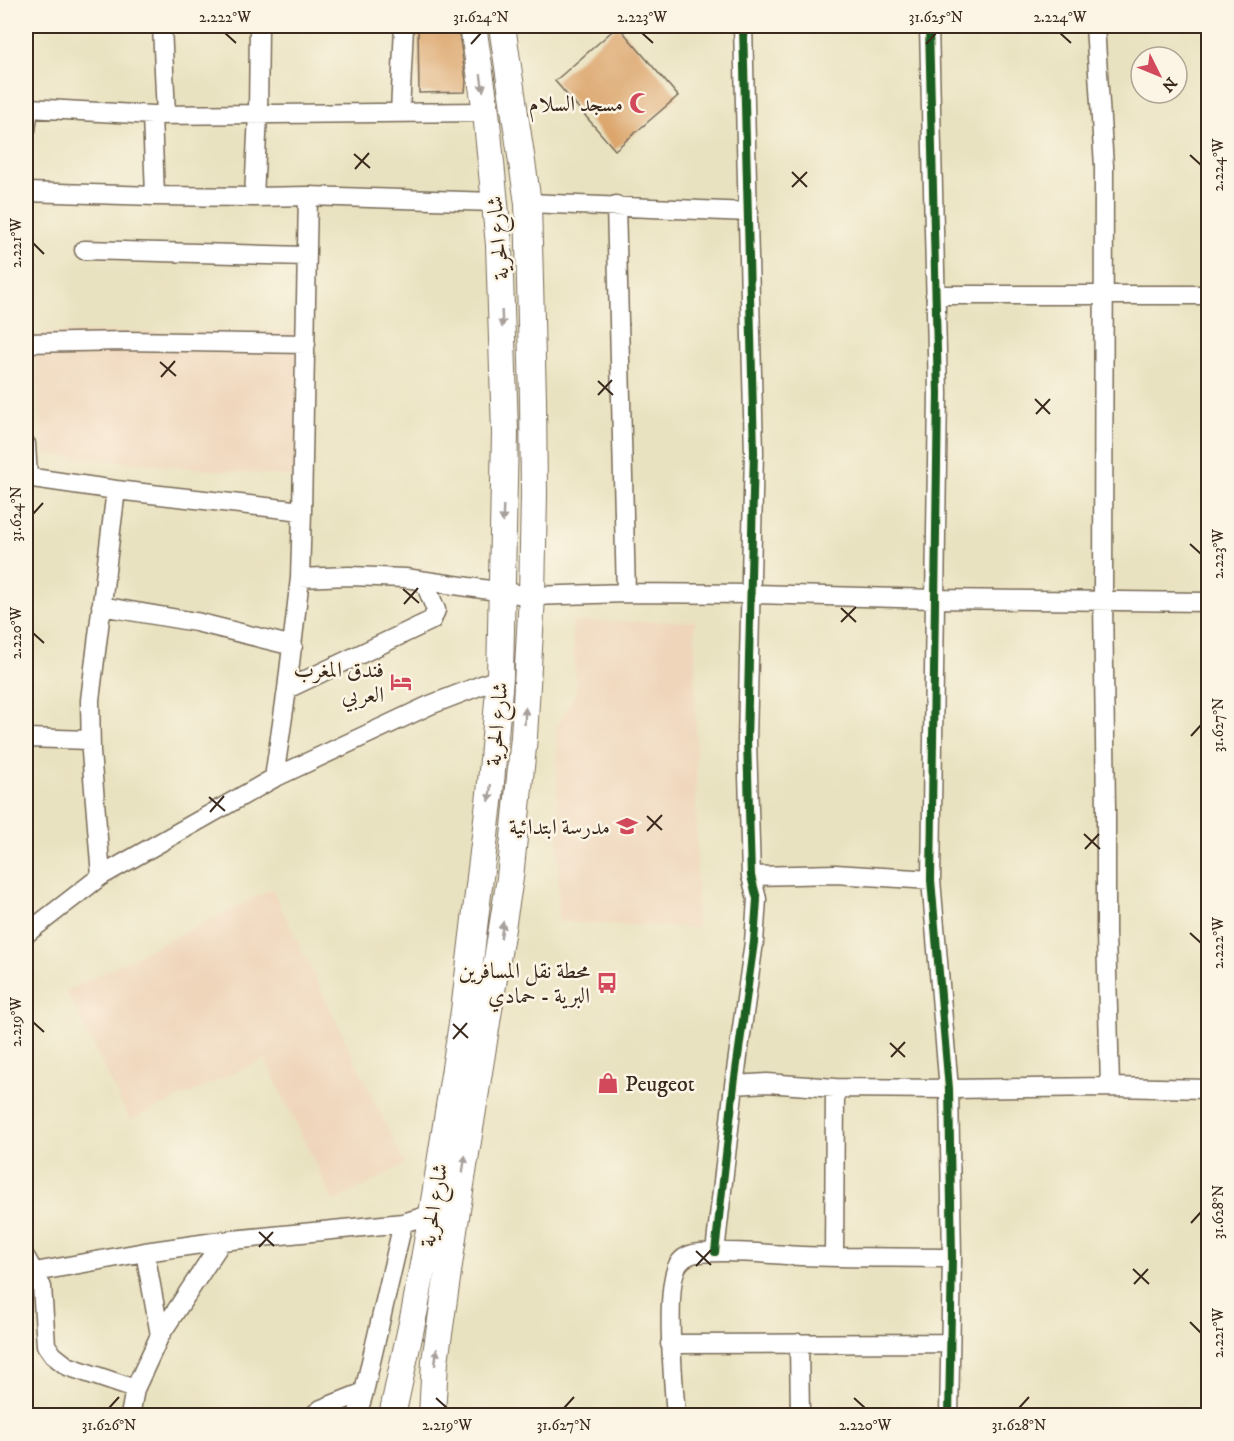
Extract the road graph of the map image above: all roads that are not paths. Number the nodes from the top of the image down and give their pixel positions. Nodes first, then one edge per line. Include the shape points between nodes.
1 (162, 26) edge
2 (259, 26) edge
3 (404, 26) edge
4 (473, 26) edge
5 (502, 26) edge
6 (743, 26) edge
7 (929, 26) edge
8 (1095, 26) edge
9 (27, 108) edge
10 (400, 112) junction
11 (486, 112) junction
12 (159, 115) junction
13 (258, 115) junction
14 (26, 130) edge
15 (26, 192) edge
16 (155, 196) junction
17 (308, 196) junction
18 (254, 197) junction
19 (494, 202) junction
20 (528, 203) junction
21 (616, 205) junction
22 (749, 212) junction
23 (84, 250) dead end
24 (307, 256) junction
25 (935, 295) junction
26 (1209, 295) edge
27 (1103, 296) junction
28 (26, 343) edge
29 (306, 344) junction
30 (26, 444) edge
31 (27, 477) edge
32 (116, 490) junction
33 (302, 511) junction
34 (300, 578) junction
35 (424, 581) junction
36 (501, 592) junction
37 (626, 593) junction
38 (752, 594) junction
39 (532, 596) junction
40 (934, 599) junction
41 (1103, 602) junction
42 (1209, 602) edge
43 (101, 606) junction
44 (292, 646) junction
45 (501, 678) junction
46 (287, 689) junction
47 (26, 738) edge
48 (90, 740) junction
49 (274, 778) junction
50 (102, 876) junction
51 (751, 876) junction
52 (931, 880) junction
53 (26, 934) edge
54 (734, 1085) junction
55 (1110, 1087) junction
56 (835, 1088) junction
57 (949, 1089) junction
58 (1209, 1089) edge
59 (432, 1214) junction
60 (403, 1223) junction
61 (222, 1241) junction
62 (145, 1252) junction
63 (715, 1252) junction
64 (834, 1257) junction
65 (952, 1258) junction
66 (30, 1265) edge
67 (160, 1335) junction
68 (800, 1343) junction
69 (949, 1343) junction
70 (670, 1344) junction
71 (135, 1389) junction
72 (364, 1392) junction
73 (130, 1416) edge
74 (312, 1416) edge
75 (357, 1416) edge
76 (392, 1416) edge
77 (432, 1416) edge
78 (676, 1416) edge
79 (800, 1416) edge
80 (949, 1416) edge

1 - 12 street
2 - 13 street
3 - 10 street
4 -> 11 main road, شارع الحرية
5 - 20 main road, شارع الحرية
6 - 22 street
7 - 25 street
8 - 27 street via 1104,166
9 - 12 street
9 - 14 street
10 - 11 street
10 - 13 street
11 - 19 main road, شارع الحرية
12 - 13 street
12 - 16 street
13 - 18 street
15 - 16 street
16 - 18 street
17 - 18 street
17 - 19 street
17 - 24 street
19 -> 36 main road, شارع الحرية via 500,245 506,433
20 - 21 street
20 - 39 main road, شارع الحرية via 534,459
21 - 22 street
21 - 37 street
22 - 38 street via 754,452
23 - 24 street
24 - 29 street
25 - 27 street
25 - 40 street via 938,449
26 - 27 street
27 - 41 street
28 - 29 street
29 - 33 street
30 - 31 street
31 - 32 street
32 - 33 street
32 - 43 street
33 - 34 street
34 - 35 street via 349,576
34 - 44 street
35 - 36 street
35 - 46 street via 436,610 432,620
36 - 39 street
36 - 45 main road, شارع الحرية
37 - 38 street
37 - 39 street
38 - 40 street
38 - 51 street via 747,741
77 -> 39 main road, شارع الحرية via 435,1361 510,878
40 - 41 street
40 - 52 street
41 - 42 street
41 - 55 street
43 - 44 street via 196,622
43 - 48 street via 90,700
44 - 46 street
45 - 49 street via 430,705
45 -> 59 main road, شارع الحرية via 464,1011
46 - 49 street
47 - 48 street
48 - 50 street
49 - 50 street
50 - 53 street
51 - 52 street via 835,874
51 - 54 street via 757,899 754,942
52 - 57 street
54 - 56 street
54 - 63 street
55 - 57 street
55 - 58 street
56 - 57 street
56 - 64 street
57 - 65 street
59 - 60 street
59 - 76 main road, شارع الحرية
60 - 61 street
60 - 72 street
61 - 62 street
61 - 67 street
62 - 66 street
62 - 67 street
63 - 64 street
63 - 70 street via 690,1254 675,1270
64 - 65 street
65 - 69 street
66 - 71 street via 42,1287 46,1345 53,1355 67,1366
67 - 71 street
68 - 69 street
68 - 70 street
68 - 79 street
69 - 80 street
70 - 78 street
71 - 73 street
72 - 74 street
72 - 75 street

